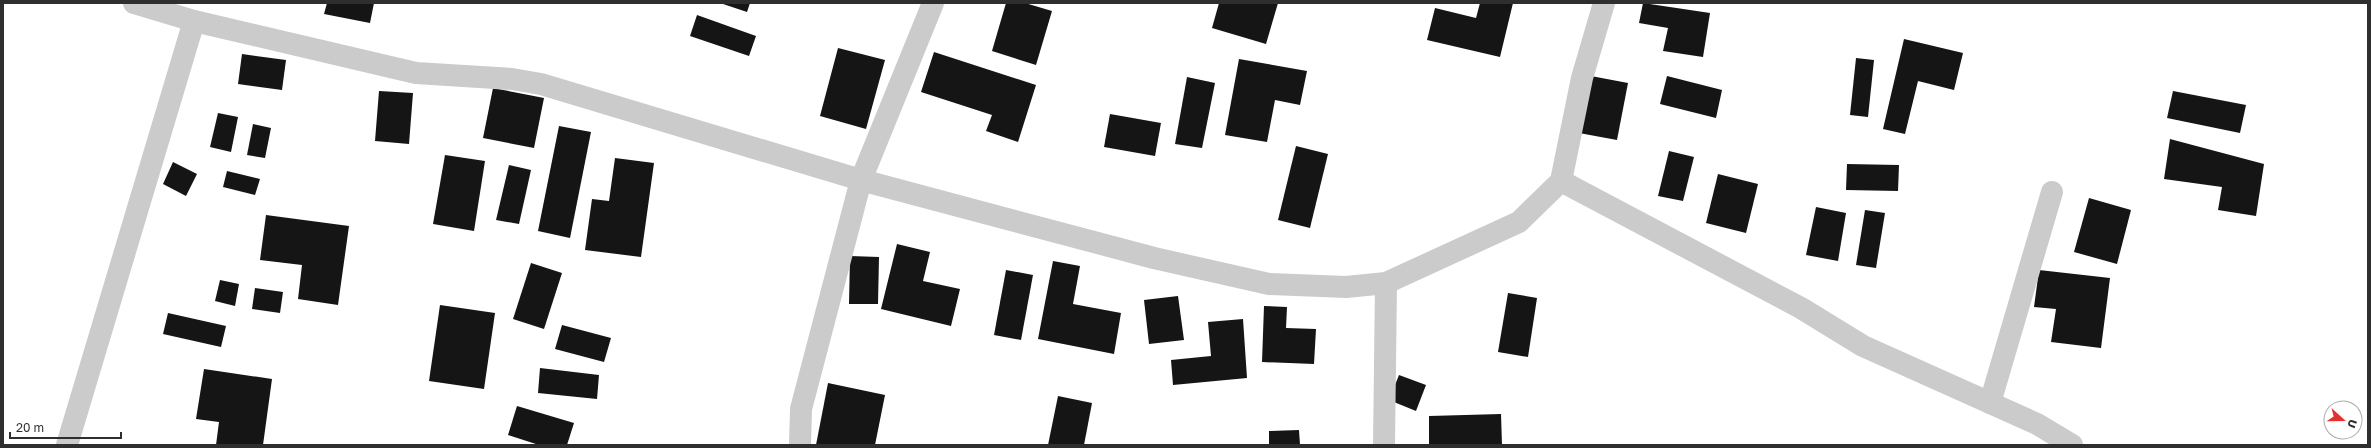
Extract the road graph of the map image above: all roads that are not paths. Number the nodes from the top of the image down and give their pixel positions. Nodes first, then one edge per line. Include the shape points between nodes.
1 (134, 3) edge
2 (933, 3) edge
3 (1604, 3) edge
4 (194, 21) junction
5 (860, 180) junction
6 (1561, 181) junction
7 (2052, 192) dead end
8 (1386, 284) junction
9 (1990, 403) junction
10 (67, 445) edge
11 (800, 445) edge
12 (1384, 445) edge
13 (2072, 445) edge

1 - 4 street
2 - 5 street
3 - 6 street via 1582,78
4 - 5 street via 416,72 541,84
4 - 10 street
5 - 8 street via 1036,228 1269,284 1346,287
5 - 11 street via 801,409
6 - 8 street via 1519,222
6 - 9 street via 1801,308 1864,346
7 - 9 street
8 - 12 street
9 - 13 street via 2038,424

